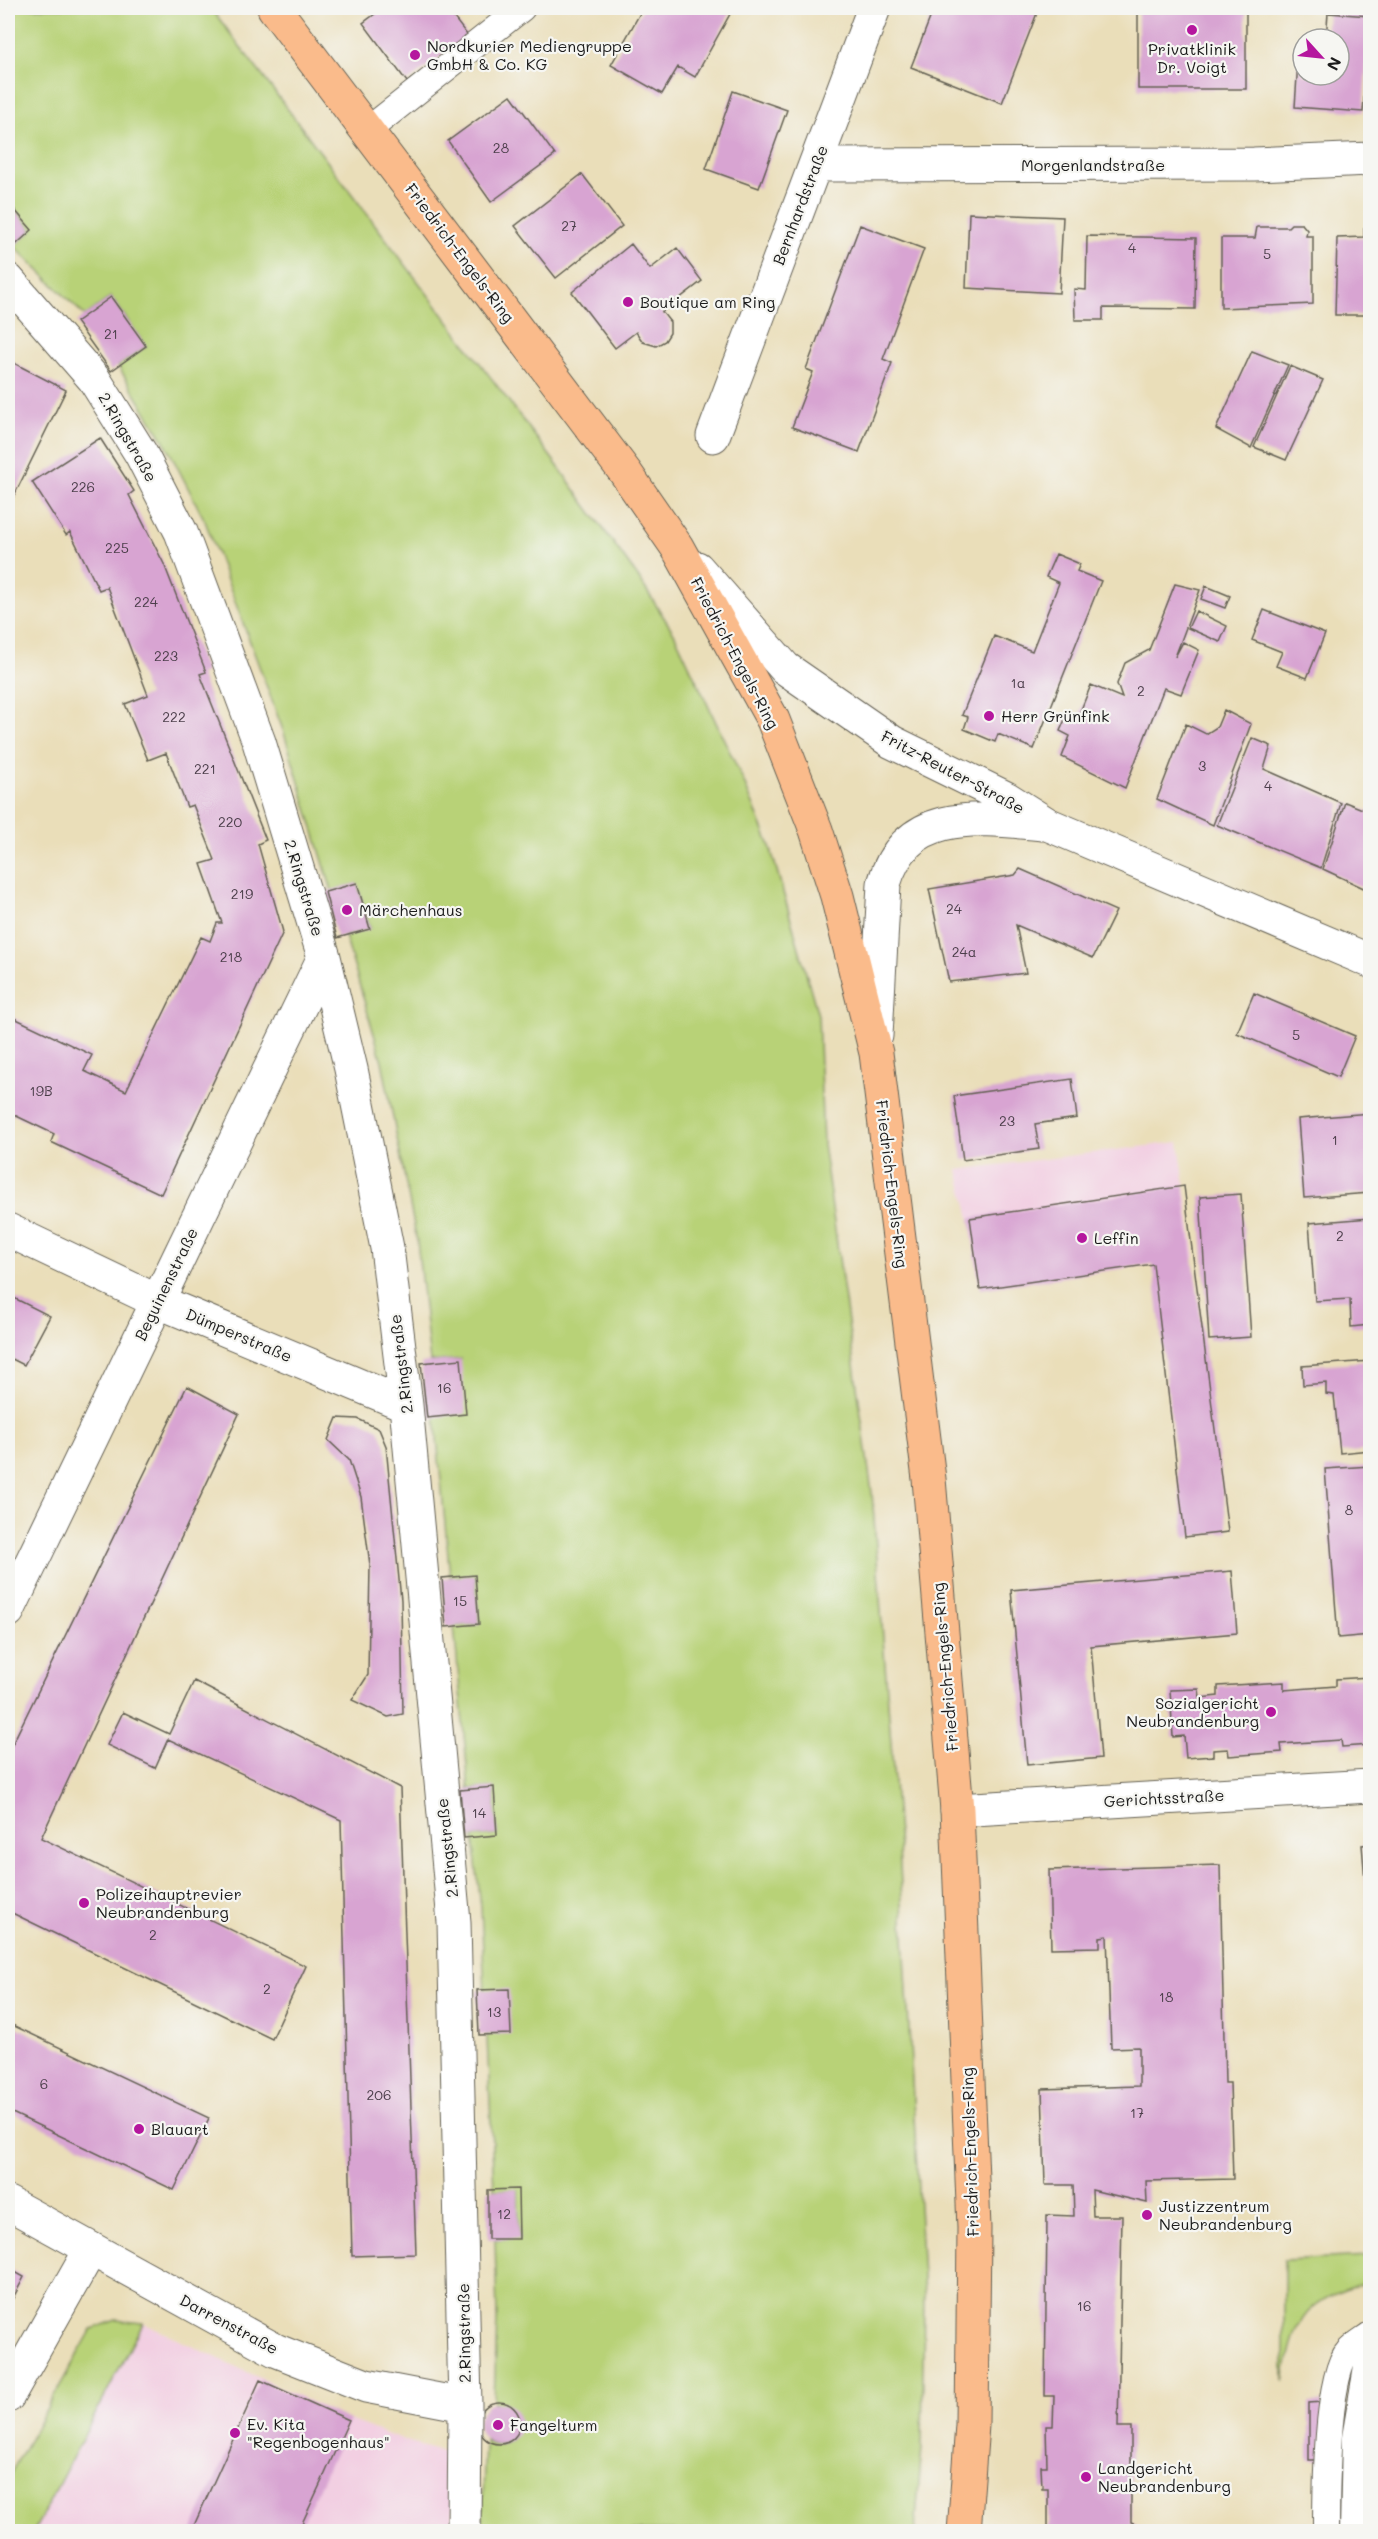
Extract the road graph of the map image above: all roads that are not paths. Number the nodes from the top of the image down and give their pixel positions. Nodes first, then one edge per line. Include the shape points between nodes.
1 (274, 8) edge
2 (522, 8) edge
3 (874, 8) edge
4 (368, 130) junction
5 (1371, 159) edge
6 (816, 165) junction
7 (8, 280) edge
8 (713, 436) dead end
9 (677, 547) junction
10 (1047, 824) junction
11 (324, 957) junction
12 (1371, 961) edge
13 (876, 1053) junction
14 (8, 1230) edge
15 (157, 1301) junction
16 (406, 1405) junction
17 (8, 1611) edge
18 (1371, 1786) edge
19 (957, 1810) junction
20 (8, 2204) edge
21 (91, 2249) junction
22 (1371, 2335) edge
23 (1371, 2350) edge
24 (8, 2396) edge
25 (465, 2406) junction
26 (464, 2532) edge
27 (964, 2532) edge
28 (1326, 2532) edge
29 (1353, 2532) edge

1 - 4 main road, Friedrich-Engels-Ring
2 - 4 lane
3 - 6 street, Bernhardstraße
4 - 9 main road, Friedrich-Engels-Ring
5 - 6 street, Morgenlandstraße via 1243,164
6 - 8 street, Bernhardstraße
7 - 11 street, 2.Ringstraße via 94,379 141,454 180,532 259,742
9 - 10 street, Fritz-Reuter-Straße via 785,668 892,742 1006,798
9 - 13 main road, Friedrich-Engels-Ring via 773,720 834,885
10 - 12 street, Fritz-Reuter-Straße
10 - 13 street, Fritz-Reuter-Straße via 955,820 930,827 898,852 884,884
11 - 15 street, Beguinenstraße
11 - 16 street, 2.Ringstraße via 387,1248
13 - 19 main road, Friedrich-Engels-Ring via 929,1479
14 - 15 street, Dümperstraße
15 - 16 street, Dümperstraße
15 - 17 street, Beguinenstraße
16 - 25 street, 2.Ringstraße via 454,1922
18 - 19 street, Gerichtsstraße
19 - 27 main road, Friedrich-Engels-Ring via 974,2228 972,2425
20 - 21 street, Darrenstraße
21 - 24 street
21 - 25 street, Darrenstraße via 274,2350 366,2386
22 - 28 lane via 1348,2352 1340,2366 1326,2452
23 - 29 lane via 1355,2438
25 - 26 street, 2.Ringstraße

